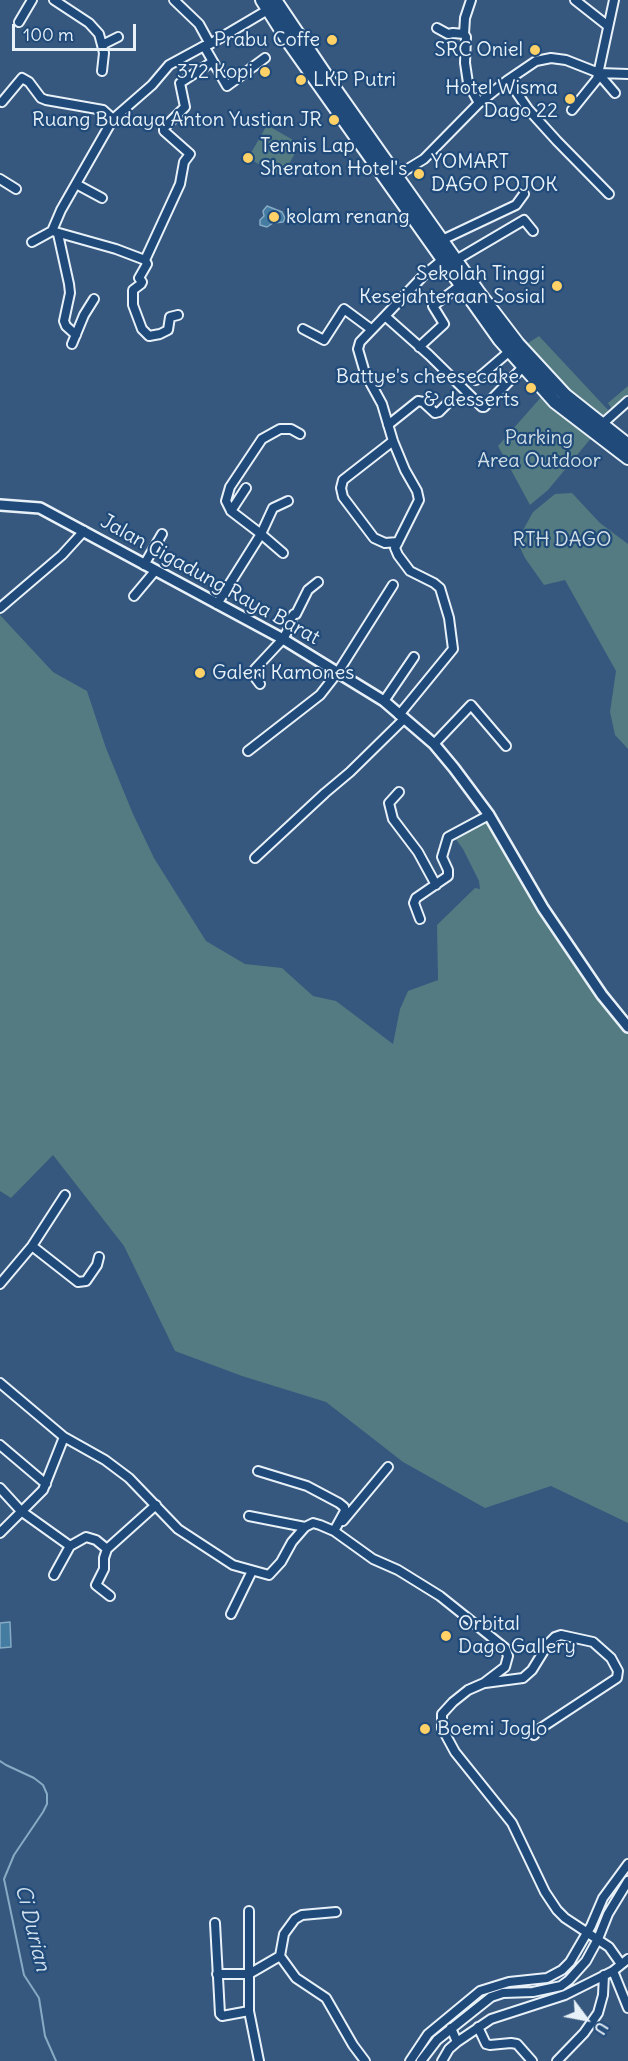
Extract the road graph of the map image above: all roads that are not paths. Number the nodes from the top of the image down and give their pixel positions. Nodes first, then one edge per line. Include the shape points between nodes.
1 (32, 0) edge
2 (54, 0) edge
3 (174, 0) edge
4 (471, 0) edge
5 (575, 0) edge
6 (614, 0) edge
7 (271, 4) edge
8 (19, 22) dead end
9 (608, 26) junction
10 (437, 28) dead end
11 (464, 34) junction
12 (118, 37) dead end
13 (102, 45) junction
14 (207, 45) junction
15 (265, 58) dead end
16 (212, 62) junction
17 (102, 71) dead end
18 (601, 74) junction
19 (628, 74) edge
20 (508, 80) junction
21 (615, 93) dead end
22 (2, 102) dead end
23 (479, 103) junction
24 (572, 110) dead end
25 (113, 120) junction
26 (392, 179) junction
27 (0, 180) edge
28 (76, 184) junction
29 (16, 189) dead end
30 (524, 194) dead end
31 (609, 194) dead end
32 (102, 198) dead end
33 (533, 231) dead end
34 (55, 233) junction
35 (442, 240) junction
36 (32, 243) dead end
37 (145, 260) junction
38 (442, 260) junction
39 (456, 260) junction
40 (460, 285) junction
41 (94, 299) dead end
42 (178, 315) dead end
43 (385, 316) junction
44 (303, 329) dead end
45 (371, 329) junction
46 (76, 335) junction
47 (72, 344) dead end
48 (419, 347) junction
49 (514, 348) junction
50 (523, 367) junction
51 (476, 380) dead end
52 (628, 401) edge
53 (447, 404) dead end
54 (388, 425) junction
55 (598, 428) junction
56 (300, 434) dead end
57 (393, 441) junction
58 (628, 445) edge
59 (628, 458) edge
60 (246, 488) dead end
61 (288, 501) dead end
62 (0, 505) edge
63 (231, 511) junction
64 (84, 531) junction
65 (162, 534) dead end
66 (261, 534) junction
67 (398, 542) junction
68 (283, 553) dead end
69 (144, 565) junction
70 (155, 571) junction
71 (318, 582) dead end
72 (393, 585) dead end
73 (134, 596) dead end
74 (217, 604) junction
75 (0, 608) edge
76 (283, 639) junction
77 (414, 657) dead end
78 (338, 672) junction
79 (260, 684) dead end
80 (384, 701) junction
81 (401, 717) junction
82 (434, 744) junction
83 (506, 746) dead end
84 (248, 751) dead end
85 (399, 792) dead end
86 (489, 815) junction
87 (255, 858) dead end
88 (436, 885) junction
89 (420, 919) dead end
90 (628, 1027) edge
91 (65, 1195) dead end
92 (32, 1246) junction
93 (99, 1257) dead end
94 (0, 1284) edge
95 (0, 1383) edge
96 (64, 1437) junction
97 (0, 1445) edge
98 (388, 1467) dead end
99 (258, 1471) dead end
100 (46, 1484) junction
101 (0, 1488) edge
102 (156, 1504) junction
103 (21, 1511) junction
104 (249, 1516) dead end
105 (305, 1527) junction
106 (0, 1533) edge
107 (336, 1533) junction
108 (70, 1546) junction
109 (107, 1550) junction
110 (252, 1571) junction
111 (54, 1575) dead end
112 (110, 1596) dead end
113 (231, 1614) dead end
114 (484, 1683) junction
115 (534, 1735) dead end
116 (628, 1864) edge
117 (628, 1881) edge
118 (249, 1911) dead end
119 (336, 1912) dead end
120 (215, 1923) dead end
121 (587, 1932) junction
122 (598, 1939) junction
123 (280, 1956) junction
124 (625, 1961) edge
125 (613, 1971) junction
126 (217, 1974) junction
127 (249, 1974) junction
128 (604, 1975) junction
129 (480, 1991) junction
130 (486, 2000) junction
131 (464, 2003) junction
132 (628, 2008) edge
133 (249, 2010) junction
134 (470, 2012) junction
135 (478, 2027) junction
136 (451, 2028) junction
137 (457, 2042) junction
138 (259, 2061) edge
139 (365, 2061) edge
140 (410, 2061) edge
141 (421, 2061) edge
142 (442, 2061) edge
143 (532, 2061) edge
144 (557, 2061) edge

1 - 8 street
2 - 13 street via 89,23 99,34
3 - 14 street via 199,24
4 - 11 street
5 - 9 street
6 - 9 street
7 - 14 street
7 - 26 main road via 315,60
9 - 18 street
10 - 11 street via 448,34
11 - 23 street via 468,83
12 - 13 street
13 - 17 street
14 - 16 street
14 - 25 street via 170,65
15 - 16 street via 227,86
16 - 37 street via 180,83 185,106 164,128 190,154
18 - 19 street
18 - 20 street via 551,58 536,61
18 - 21 street
18 - 24 street
20 - 23 street
20 - 31 street via 528,109
22 - 25 street via 22,78 41,98 103,110
23 - 26 street via 424,159
25 - 28 street
26 - 35 main road
26 - 38 main road
27 - 29 street
28 - 32 street
28 - 34 street via 61,210
30 - 35 street via 516,205
33 - 39 street via 524,220
34 - 36 street
34 - 37 street
34 - 46 street via 70,293 64,321
35 - 39 main road
37 - 42 street via 141,284 133,290 133,305 142,329 148,336 160,334 168,330 170,317
38 - 40 main road
38 - 43 street
39 - 49 main road
40 - 48 street via 433,306 444,324
40 - 49 main road
41 - 46 street
43 - 45 street
43 - 48 street
44 - 45 street via 324,340 344,309
45 - 54 street via 358,349
46 - 47 street
48 - 50 street via 482,407
49 - 50 main road
49 - 51 street
49 - 55 main road
50 - 55 main road via 555,402
52 - 55 street
53 - 54 street via 435,413 418,401
54 - 57 street
55 - 58 main road
55 - 59 main road
56 - 63 street via 280,429 262,439 230,487 226,501
57 - 67 street via 419,500
57 - 67 street via 343,480 341,488 342,497 374,538 385,543
60 - 63 street
61 - 66 street via 273,508
62 - 64 street, Jalan Cigadung Raya Barat via 40,508
63 - 66 street
64 - 69 street, Jalan Cigadung Raya Barat
64 - 75 street
65 - 69 street
66 - 68 street
66 - 74 street
67 - 81 street via 396,550 410,571 440,588 453,649
69 - 70 street, Jalan Cigadung Raya Barat
70 - 73 street
70 - 74 street, Jalan Cigadung Raya Barat
71 - 76 street via 308,590
72 - 78 street
74 - 76 street, Jalan Cigadung Raya Barat
76 - 78 street, Jalan Cigadung Raya Barat
76 - 79 street via 255,669 254,676
77 - 80 street
78 - 80 street, Jalan Cigadung Raya Barat
78 - 84 street via 320,695
80 - 81 street, Jalan Cigadung Raya Barat
81 - 82 street, Jalan Cigadung Raya Barat
81 - 87 street via 351,772
82 - 83 street via 471,705
82 - 86 street, Jalan Cigadung Raya Barat
85 - 88 street via 389,803 393,819
86 - 88 street via 448,837 442,857 449,874
86 - 90 street, Jalan Cigadung Raya Barat via 534,894
88 - 89 street via 414,900
91 - 92 street
92 - 93 street via 78,1282 86,1281
92 - 94 street
95 - 96 street
96 - 100 street
96 - 102 street via 118,1469
97 - 100 street
98 - 107 street
99 - 107 street via 307,1486 339,1503 345,1511
100 - 103 street
101 - 103 street
102 - 109 street
102 - 110 street via 178,1528 233,1565
103 - 106 street
103 - 108 street
104 - 105 street
105 - 107 street via 313,1523
105 - 110 street via 269,1575
107 - 114 street via 373,1559 440,1596 505,1648 505,1667
108 - 109 street via 86,1538 96,1540
108 - 111 street
109 - 112 street via 96,1585
110 - 113 street
114 - 115 street via 523,1678 548,1644 561,1635 593,1642 611,1658 617,1678
114 - 121 street via 468,1690 445,1710 442,1728 455,1752 512,1824 552,1904
116 - 121 street via 603,1898
117 - 122 street
118 - 127 street
119 - 123 street via 302,1914 294,1919 284,1934
120 - 126 street
121 - 122 street
121 - 129 street via 570,1962 556,1975
122 - 124 street
122 - 130 street via 581,1968 565,1983 533,1992 503,1993
123 - 127 street
123 - 139 street via 297,1978 326,1998
124 - 125 street
125 - 128 street
125 - 132 street
126 - 127 street
126 - 133 street via 220,2015
127 - 133 street
128 - 135 street via 565,1995 491,2019
128 - 144 street via 598,2013
129 - 130 street
129 - 131 street
130 - 134 street
131 - 134 street
131 - 140 street via 428,2034
133 - 138 street
134 - 136 street
135 - 137 street
135 - 143 street via 486,2043 517,2044
136 - 137 street
136 - 141 street
137 - 142 street

